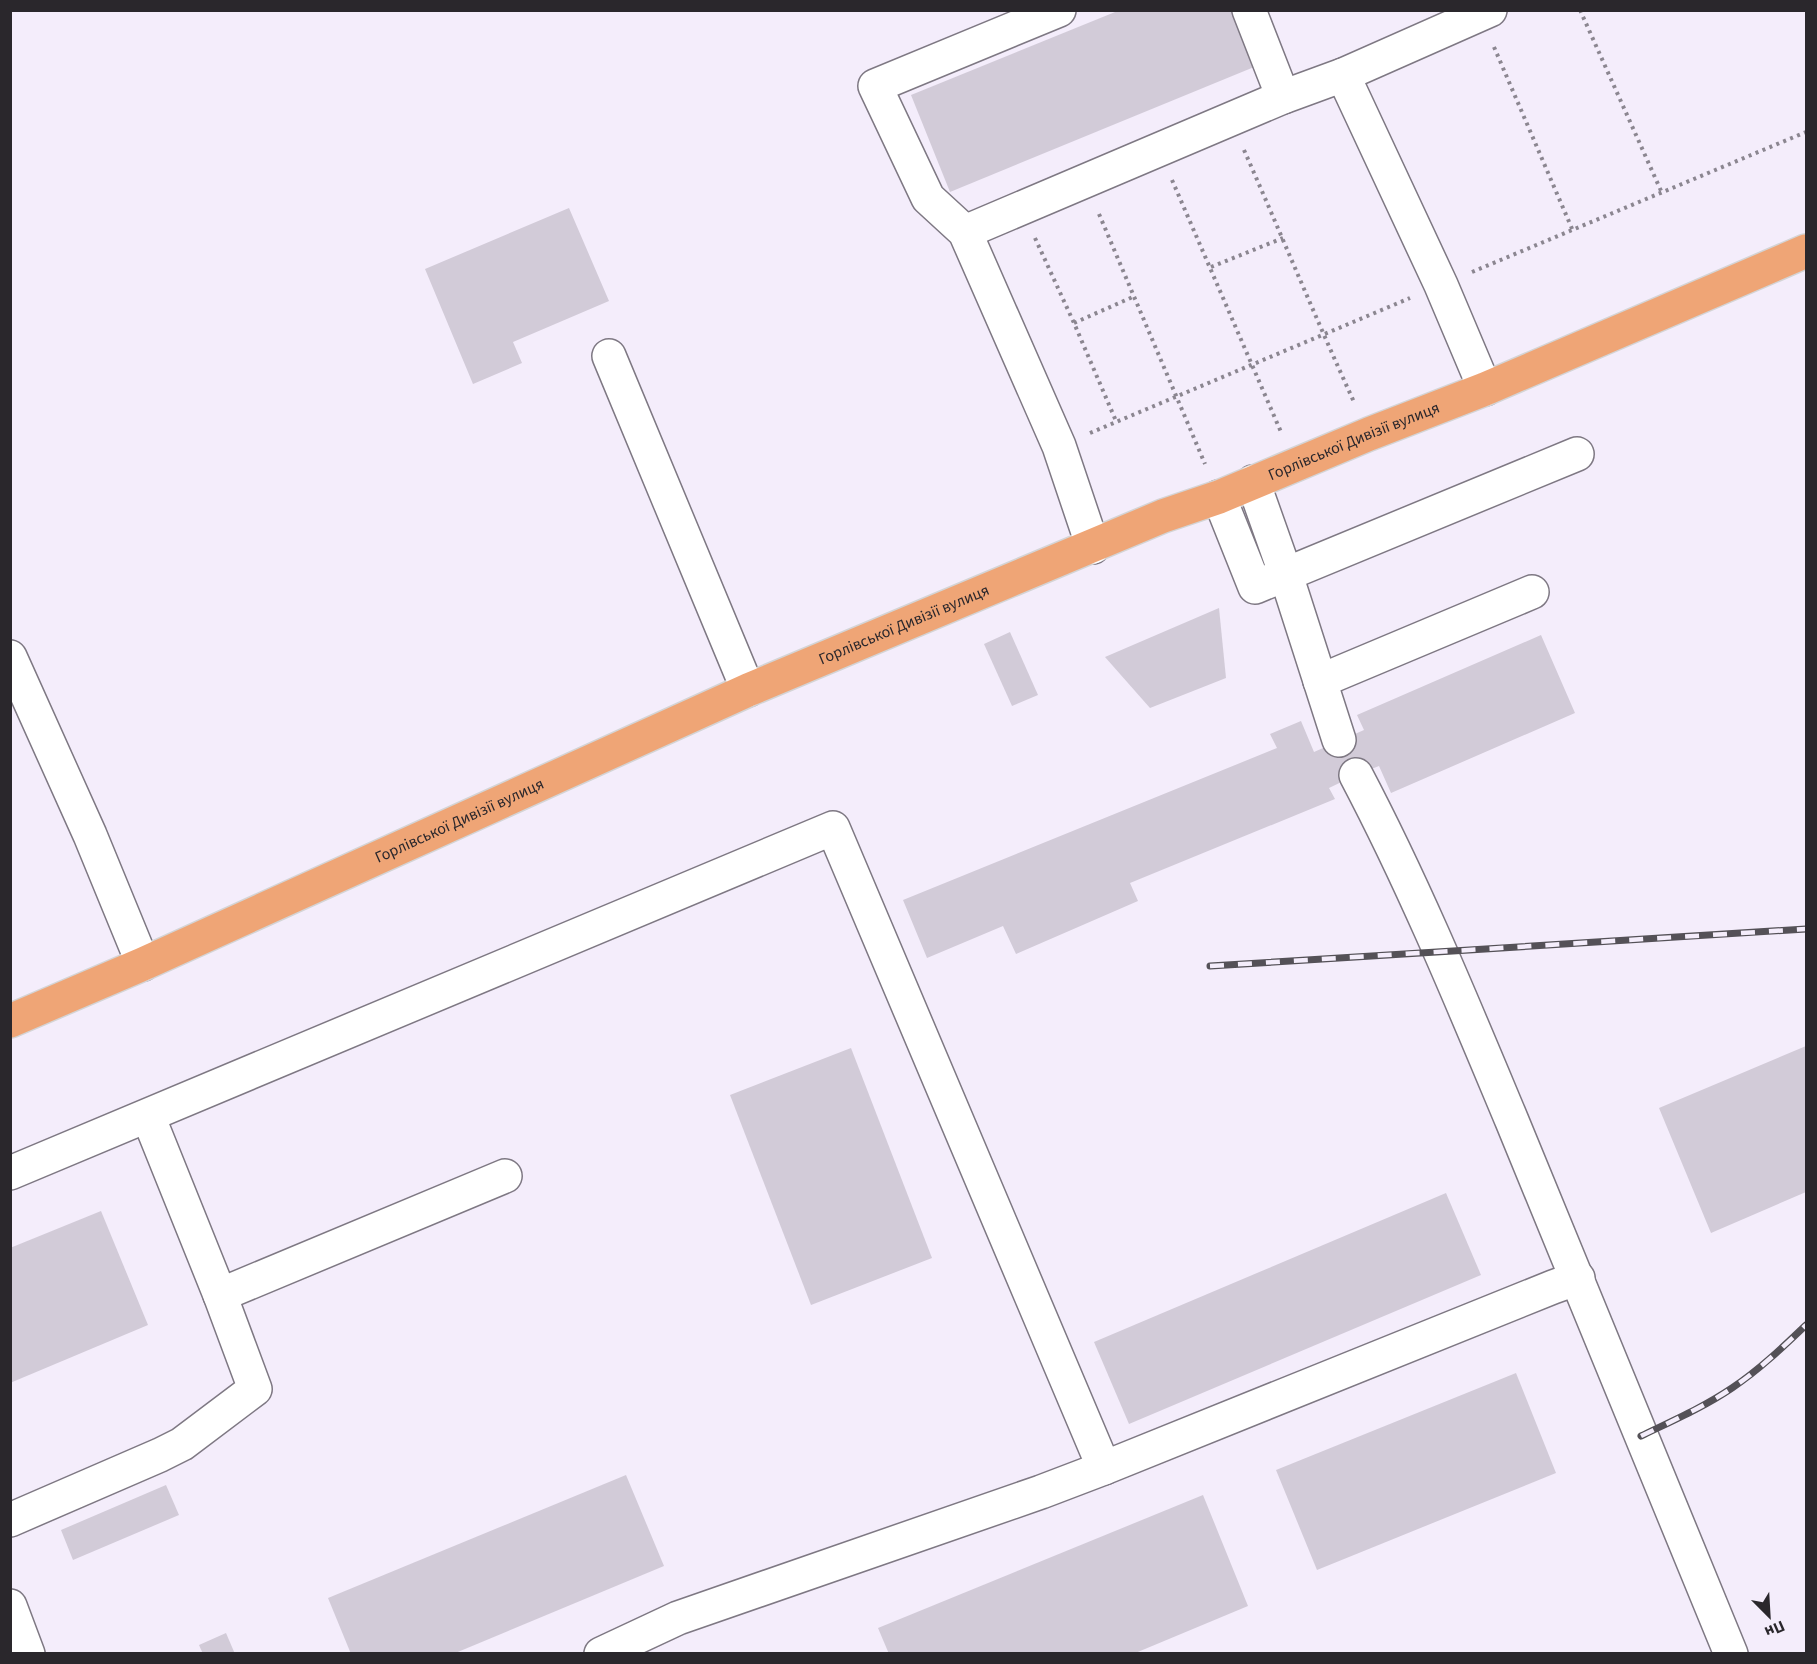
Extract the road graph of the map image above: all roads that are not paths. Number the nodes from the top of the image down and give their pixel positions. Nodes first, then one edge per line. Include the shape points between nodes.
1 (1059, 10) edge
2 (1249, 10) edge
3 (1485, 13) edge
4 (1344, 75) junction
5 (1283, 97) junction
6 (965, 232) junction
7 (1806, 251) edge
8 (609, 356) dead end
9 (1485, 389) junction
10 (1577, 454) dead end
11 (1253, 482) junction
12 (1219, 497) junction
13 (1094, 547) junction
14 (1286, 575) junction
15 (1532, 592) dead end
16 (10, 657) edge
17 (1320, 681) junction
18 (748, 690) junction
19 (1339, 740) dead end
20 (1356, 776) dead end
21 (143, 964) junction
22 (10, 1021) edge
23 (148, 1116) junction
24 (10, 1173) edge
25 (505, 1176) dead end
26 (1578, 1278) junction
27 (220, 1294) junction
28 (1104, 1468) junction
29 (10, 1520) edge
30 (10, 1606) edge
31 (28, 1653) edge
32 (601, 1653) edge
33 (1731, 1653) edge

1 - 6 street via 875,86 928,198
2 - 5 street
3 - 4 street
4 - 5 street
4 - 9 street
5 - 6 street
6 - 13 street via 1059,446
7 - 9 main road, Горлівської Дивізії вулиця
8 - 18 street
9 - 11 main road, Горлівської Дивізії вулиця
10 - 14 street
11 - 12 main road, Горлівської Дивізії вулиця
11 - 14 street
12 - 13 main road, Горлівської Дивізії вулиця via 1163,516
12 - 14 street via 1255,587
13 - 18 main road, Горлівської Дивізії вулиця
14 - 17 street
15 - 17 street
16 - 21 street
17 - 19 street
18 - 21 main road, Горлівської Дивізії вулиця
20 - 26 street via 1441,950
21 - 22 main road, Горлівської Дивізії вулиця
23 - 24 street
23 - 27 street
23 - 28 street via 833,828
25 - 27 street
26 - 28 street
26 - 33 street
27 - 29 street via 255,1389 182,1444
28 - 32 street via 678,1618
30 - 31 street

